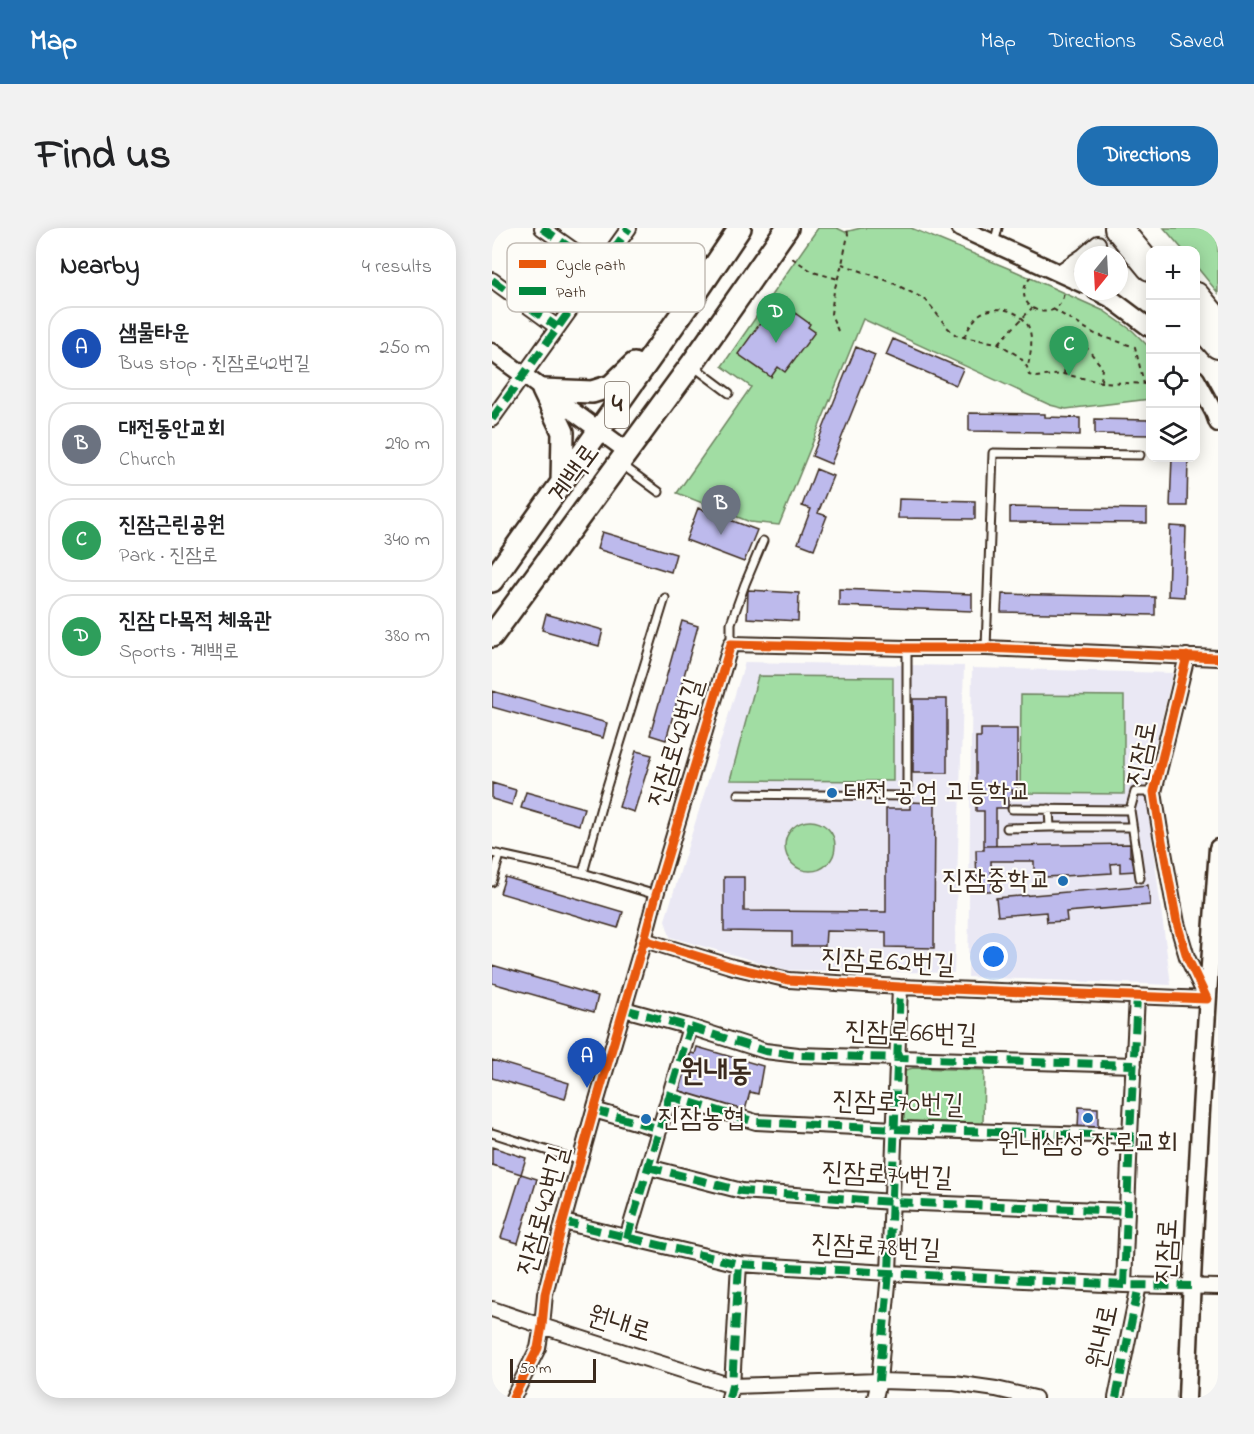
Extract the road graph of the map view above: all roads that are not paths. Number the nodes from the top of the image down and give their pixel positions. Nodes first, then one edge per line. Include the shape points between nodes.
1 (542, 228) edge
2 (629, 228) edge
3 (740, 228) edge
4 (787, 228) edge
5 (960, 228) edge
6 (1135, 228) edge
7 (1108, 235) edge
8 (996, 236) edge
9 (563, 243) edge
10 (618, 243) edge
11 (1095, 246) edge
12 (1151, 246) edge
13 (1074, 263) edge
14 (1146, 264) edge
15 (1059, 273) junction
16 (705, 279) edge
17 (492, 280) edge
18 (1074, 280) edge
19 (507, 291) edge
20 (1113, 300) edge
21 (1197, 300) edge
22 (536, 312) edge
23 (568, 312) edge
24 (682, 312) edge
25 (1146, 325) edge
26 (557, 327) junction
27 (1211, 331) edge
28 (657, 348) junction
29 (492, 352) edge
30 (691, 365) junction
31 (523, 375) junction
32 (1200, 386) edge
33 (543, 390) junction
34 (729, 393) dead end
35 (492, 419) edge
36 (1218, 423) edge
37 (599, 430) junction
38 (1140, 455) dead end
39 (623, 457) junction
40 (562, 483) junction
41 (659, 492) dead end
42 (763, 541) dead end
43 (520, 544) junction
44 (492, 561) edge
45 (492, 582) edge
46 (665, 598) dead end
47 (492, 636) edge
48 (730, 644) junction
49 (907, 648) junction
50 (986, 648) junction
51 (1187, 656) junction
52 (1218, 658) edge
53 (1154, 792) junction
54 (738, 794) dead end
55 (1012, 809) dead end
56 (1049, 809) junction
57 (1130, 810) junction
58 (1050, 827) junction
59 (1132, 827) junction
60 (1007, 828) dead end
61 (1218, 848) edge
62 (492, 853) edge
63 (500, 855) junction
64 (583, 873) junction
65 (1140, 878) dead end
66 (492, 882) edge
67 (656, 895) junction
68 (645, 940) junction
69 (1214, 974) edge
70 (900, 987) junction
71 (1137, 996) junction
72 (1207, 999) junction
73 (624, 1009) junction
74 (690, 1027) junction
75 (898, 1059) junction
76 (1134, 1065) junction
77 (669, 1096) junction
78 (594, 1110) junction
79 (660, 1129) junction
80 (895, 1129) junction
81 (492, 1133) edge
82 (1130, 1136) junction
83 (580, 1161) junction
84 (648, 1167) junction
85 (892, 1202) junction
86 (1126, 1211) junction
87 (563, 1222) junction
88 (627, 1238) junction
89 (739, 1264) junction
90 (889, 1273) junction
91 (1124, 1285) junction
92 (1139, 1285) junction
93 (1191, 1286) junction
94 (1218, 1287) edge
95 (492, 1308) edge
96 (542, 1326) junction
97 (879, 1381) junction
98 (731, 1392) edge
99 (513, 1398) edge
100 (875, 1398) edge
101 (1035, 1398) edge
102 (1116, 1398) edge
103 (1187, 1398) edge

1 - 9 street
2 - 10 street
3 - 16 main road, 계백로 / 4
4 - 30 main road, 계백로 / 4
5 - 8 street
6 - 12 highway
7 - 11 street
7 - 14 highway
8 - 15 street
13 - 15 street
15 - 18 street
17 - 19 street
20 - 25 street
21 - 27 highway
22 - 26 street
23 - 26 street
24 - 28 main road, 계백로 / 4
26 - 31 street
28 - 33 main road via 611,386 592,392
28 - 37 main road, 계백로 / 4
29 - 31 street
30 - 34 lane
30 - 39 main road, 계백로 / 4
31 - 33 street
31 - 35 street
32 - 36 street
33 - 37 street
33 - 40 main road via 563,432
37 - 39 street
37 - 40 main road, 계백로 / 4
38 - 50 lane via 993,453
39 - 41 lane
39 - 47 main road, 계백로 / 4
40 - 43 main road, 계백로 / 4
42 - 48 lane via 730,623
43 - 44 main road
43 - 45 main road, 계백로 / 4
46 - 64 lane
48 - 49 street
48 - 67 street, 진잠로42번길
49 - 50 street
49 - 54 lane via 907,796
50 - 51 street
51 - 52 street
51 - 53 street, 진잠로
53 - 57 lane via 1135,792
53 - 72 street, 진잠로 via 1177,923 1187,957
55 - 56 lane
56 - 57 lane
56 - 58 lane
57 - 59 lane
58 - 59 lane
58 - 60 lane
59 - 65 lane
61 - 69 street, 진잠로
62 - 63 lane
63 - 64 lane
63 - 66 lane
64 - 67 lane
67 - 68 street, 진잠로42번길
68 - 70 street, 진잠로62번길 via 789,980
68 - 73 street, 진잠로42번길
69 - 72 street, 진잠로
70 - 71 street, 진잠로62번길
70 - 75 street
71 - 72 street, 진잠로62번길
71 - 76 street
72 - 93 street, 진잠로
73 - 74 street, 진잠로66번길
73 - 78 street, 진잠로42번길
74 - 75 street, 진잠로66번길 via 765,1051
74 - 77 street
75 - 76 street, 진잠로66번길
75 - 80 street
76 - 82 street
77 - 79 street
77 - 80 street, 진잠로70번길 via 756,1122
78 - 79 street
78 - 83 street, 진잠로42번길
79 - 84 street
80 - 82 street, 진잠로70번길
80 - 85 street
81 - 83 lane
82 - 86 street
83 - 87 street, 진잠로42번길
84 - 85 street, 진잠로74번길 via 742,1191
84 - 88 street
85 - 86 street, 진잠로74번길
85 - 90 street
86 - 91 street
87 - 88 street, 진잠로78번길
87 - 96 street, 진잠로42번길 via 545,1294
88 - 89 street, 진잠로78번길
89 - 90 street, 진잠로78번길
89 - 98 street
90 - 91 street, 진잠로78번길
90 - 97 street
91 - 92 street, 진잠로78번길
92 - 93 street, 진잠로78번길
92 - 102 street, 원내로
93 - 94 street, 진잠로78번길
93 - 103 street, 진잠로
95 - 96 street, 원내로
96 - 98 street, 원내로
96 - 99 street, 진잠로42번길 via 538,1348
97 - 98 street, 원내로
97 - 100 street
97 - 101 street, 원내로 via 954,1383

